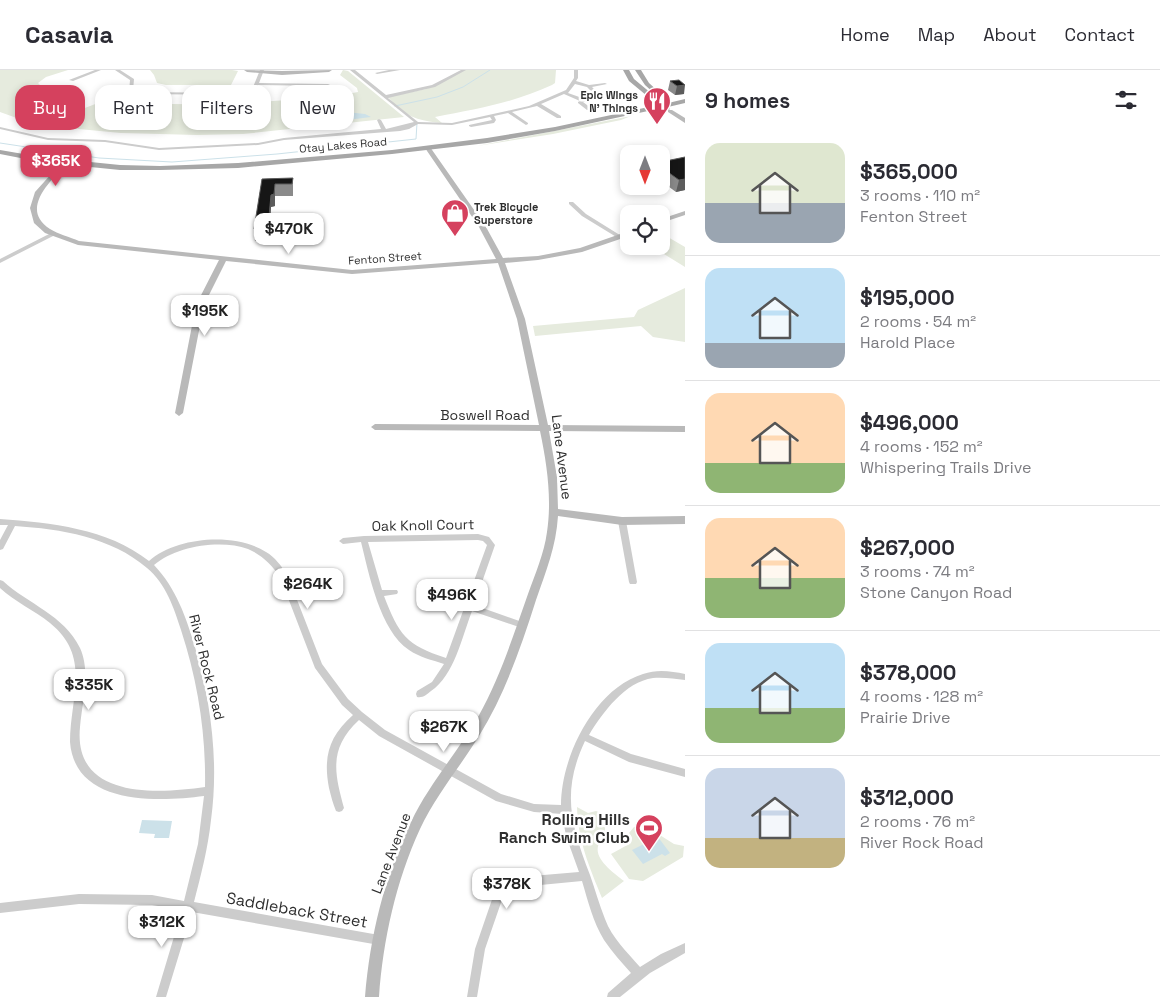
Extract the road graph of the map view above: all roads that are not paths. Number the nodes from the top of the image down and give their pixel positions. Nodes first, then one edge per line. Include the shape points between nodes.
1 (99, 70) edge
2 (117, 70) edge
3 (247, 70) edge
4 (329, 70) edge
5 (352, 70) edge
6 (398, 70) edge
7 (464, 70) edge
8 (576, 70) edge
9 (626, 70) edge
10 (631, 70) edge
11 (261, 71) edge
12 (638, 72) edge
13 (377, 73) dead end
14 (71, 80) dead end
15 (573, 82) junction
16 (256, 84) junction
17 (605, 84) dead end
18 (328, 85) dead end
19 (588, 86) junction
20 (565, 93) junction
21 (385, 97) junction
22 (583, 101) junction
23 (685, 101) edge
24 (539, 104) junction
25 (663, 106) junction
26 (671, 108) junction
27 (588, 109) dead end
28 (683, 110) edge
29 (509, 112) junction
30 (491, 116) junction
31 (559, 117) dead end
32 (379, 120) dead end
33 (466, 121) junction
34 (685, 121) edge
35 (417, 123) junction
36 (526, 124) dead end
37 (471, 126) junction
38 (0, 128) edge
39 (387, 130) junction
40 (475, 132) dead end
41 (430, 151) junction
42 (0, 152) edge
43 (0, 159) edge
44 (64, 163) junction
45 (58, 169) junction
46 (571, 203) dead end
47 (685, 213) edge
48 (670, 218) edge
49 (53, 234) junction
50 (620, 237) joint
51 (223, 259) junction
52 (0, 261) edge
53 (500, 261) junction
54 (179, 413) dead end
55 (375, 428) dead end
56 (545, 429) junction
57 (685, 429) edge
58 (553, 512) junction
59 (685, 520) edge
60 (622, 521) junction
61 (0, 522) edge
62 (13, 523) junction
63 (364, 539) junction
64 (343, 541) dead end
65 (0, 547) edge
66 (150, 565) junction
67 (633, 582) dead end
68 (0, 583) edge
69 (394, 592) dead end
70 (379, 593) junction
71 (470, 607) junction
72 (522, 625) junction
73 (449, 662) junction
74 (685, 677) edge
75 (420, 694) dead end
76 (359, 715) junction
77 (583, 736) junction
78 (449, 770) junction
79 (685, 773) edge
80 (209, 791) junction
81 (339, 808) dead end
82 (566, 810) junction
83 (585, 876) junction
84 (187, 906) junction
85 (0, 908) edge
86 (379, 940) junction
87 (685, 948) edge
88 (638, 973) junction
89 (161, 997) edge
90 (372, 997) edge
91 (472, 997) edge
92 (612, 997) edge

1 - 14 street
2 - 16 street via 131,79 131,92 138,94 249,94 253,93
3 - 11 street
4 - 11 street
5 - 21 street
6 - 13 street
7 - 21 street via 433,86
8 - 15 street
9 - 25 main road via 631,80
10 - 12 main road
11 - 16 street
12 - 26 main road
15 - 19 street
15 - 20 street
16 - 18 street
17 - 19 street
19 - 22 street via 599,96
20 - 22 street
20 - 24 street
21 - 35 street
22 - 27 street via 580,104
23 - 26 main road, Otay Lakes Road
24 - 29 street
24 - 31 street
25 - 26 main road
25 - 41 main road, Otay Lakes Road
26 - 28 main road, Otay Lakes Road
26 - 34 street
26 - 41 main road, Otay Lakes Road via 554,136
29 - 30 street
29 - 36 street
30 - 33 street
30 - 37 street via 492,122
32 - 39 street
33 - 35 street
33 - 37 street
35 - 39 street
37 - 40 street
38 - 39 street via 48,139 119,148 172,149
41 - 44 main road, Otay Lakes Road via 221,168 135,169
41 - 45 main road, Otay Lakes Road via 218,174 136,175
41 - 53 street, Lane Avenue via 477,219
42 - 44 main road, Otay Lakes Road
43 - 45 main road, Otay Lakes Road
44 - 45 street, Fenton Street
45 - 49 street, Fenton Street via 40,189 33,204 38,223
46 - 50 street
47 - 48 street
49 - 51 street, Fenton Street via 78,243
49 - 52 street
50 - 53 street, Fenton Street via 565,254
51 - 53 street, Fenton Street via 352,272
51 - 54 street via 200,305
53 - 56 street, Lane Avenue via 526,334
55 - 56 street, Boswell Road
56 - 57 street, Boswell Road
56 - 58 street, Lane Avenue
58 - 60 street
58 - 72 street, Lane Avenue via 552,536
59 - 60 street
60 - 67 street
61 - 62 street, River Rock Road
62 - 65 street
62 - 66 street, River Rock Road via 99,538
63 - 64 street, Oak Knoll Court
63 - 70 street
63 - 71 street, Oak Knoll Court via 486,539 491,547
66 - 76 street via 155,559 179,549 208,542 238,543 267,556 284,576 318,666
66 - 80 street, River Rock Road via 176,601 192,651 208,725
68 - 80 street via 55,621 76,647 80,673 76,752 94,779 132,794
69 - 70 street
70 - 73 street via 400,638 418,651
71 - 72 street
71 - 73 street
72 - 78 street, Lane Avenue via 508,669 489,709
73 - 75 street via 440,679
74 - 77 street via 654,674 634,680 603,708
76 - 78 street via 382,733
76 - 81 street via 341,733 331,757 331,774
77 - 79 street via 629,758
77 - 82 street via 571,764
78 - 82 street via 513,803
78 - 86 street, Lane Avenue via 425,807 404,852
80 - 84 street, River Rock Road via 203,843
82 - 83 street via 572,842
83 - 88 street via 605,931
83 - 91 street via 508,883 501,888 477,959
84 - 85 street, Saddleback Street via 152,900 104,898
84 - 86 street, Saddleback Street
84 - 89 street, River Rock Road
86 - 90 street, Lane Avenue
87 - 88 street
88 - 92 street

